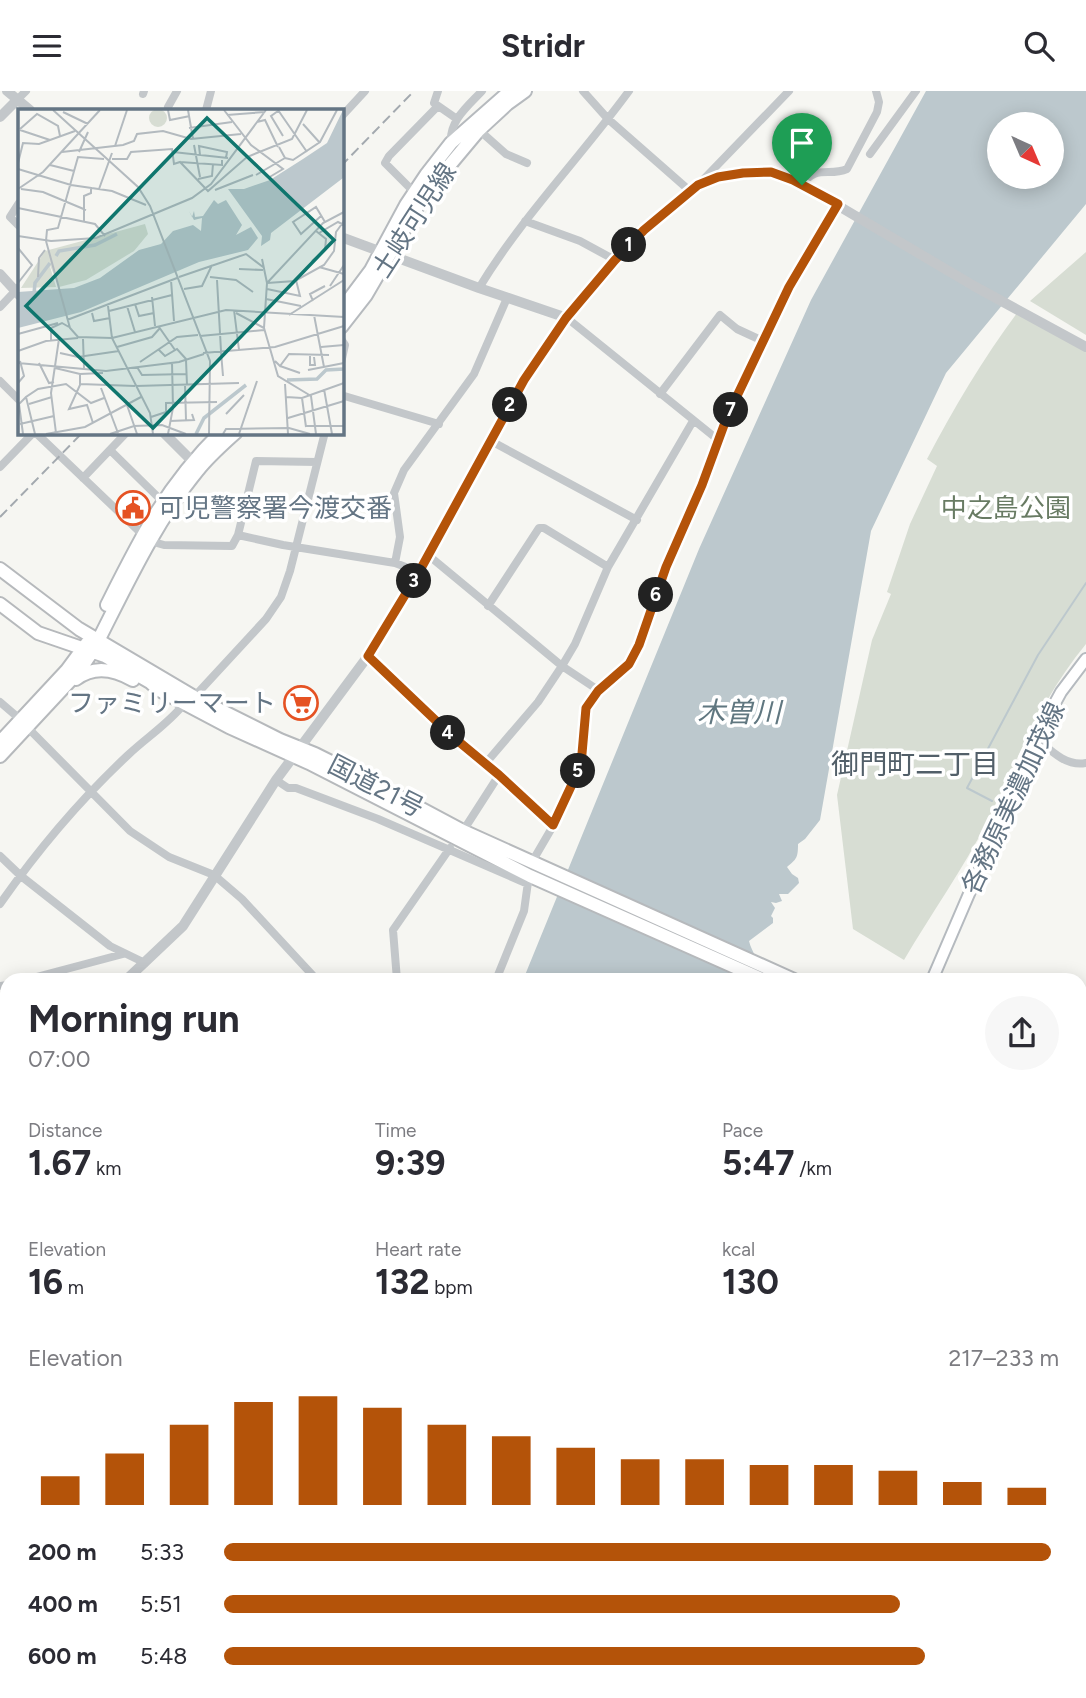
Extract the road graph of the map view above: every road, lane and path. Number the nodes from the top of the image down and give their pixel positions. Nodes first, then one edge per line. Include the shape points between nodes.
1 (7, 91) edge
2 (26, 91) edge
3 (177, 91) edge
4 (211, 91) edge
5 (365, 91) edge
6 (438, 91) edge
7 (482, 91) edge
8 (510, 91) edge
9 (525, 91) edge
10 (583, 91) edge
11 (628, 91) edge
12 (789, 91) edge
13 (876, 91) edge
14 (916, 91) edge
15 (17, 100) junction
16 (168, 107) dead end
17 (437, 107) junction
18 (29, 109) edge
19 (206, 109) edge
20 (343, 115) edge
21 (0, 117) edge
22 (608, 119) junction
23 (457, 120) junction
24 (479, 130) junction
25 (452, 143) junction
26 (870, 153) dead end
27 (527, 163) dead end
28 (802, 185) junction
29 (694, 188) junction
30 (416, 191) junction
31 (18, 205) edge
32 (842, 207) junction
33 (525, 221) junction
34 (18, 225) edge
35 (343, 238) edge
36 (386, 254) junction
37 (615, 260) junction
38 (0, 274) edge
39 (479, 288) junction
40 (18, 291) edge
41 (507, 298) junction
42 (344, 303) edge
43 (0, 307) edge
44 (566, 318) junction
45 (343, 324) edge
46 (763, 341) junction
47 (1086, 347) edge
48 (0, 381) edge
49 (660, 394) junction
50 (343, 396) edge
51 (18, 399) edge
52 (693, 421) junction
53 (439, 424) junction
54 (33, 434) edge
55 (37, 434) edge
56 (125, 434) edge
57 (165, 434) edge
58 (220, 434) edge
59 (234, 434) edge
60 (324, 434) edge
61 (717, 439) junction
62 (491, 441) junction
63 (110, 450) junction
64 (317, 462) junction
65 (196, 464) junction
66 (0, 467) edge
67 (83, 478) junction
68 (163, 502) junction
69 (637, 520) junction
70 (238, 535) junction
71 (146, 537) junction
72 (296, 547) junction
73 (428, 555) junction
74 (395, 563) junction
75 (608, 567) junction
76 (1, 570) edge
77 (419, 572) junction
78 (0, 604) edge
79 (488, 606) junction
80 (61, 641) junction
81 (92, 644) junction
82 (368, 656) junction
83 (1086, 659) edge
84 (562, 666) junction
85 (159, 690) junction
86 (598, 691) junction
87 (189, 700) junction
88 (0, 702) edge
89 (40, 706) junction
90 (24, 724) junction
91 (1036, 738) junction
92 (0, 742) edge
93 (296, 752) junction
94 (0, 756) edge
95 (1086, 763) edge
96 (485, 764) junction
97 (499, 775) junction
98 (276, 780) junction
99 (92, 793) junction
100 (553, 825) junction
101 (456, 840) junction
102 (0, 856) edge
103 (535, 874) junction
104 (214, 875) junction
105 (21, 876) junction
106 (0, 904) edge
107 (123, 954) junction
108 (145, 963) junction
109 (51, 973) edge
110 (134, 973) edge
111 (311, 973) edge
112 (396, 973) edge
113 (499, 973) edge
114 (749, 973) edge
115 (777, 973) edge
116 (935, 973) edge

1 - 15 street
2 - 15 street
3 - 16 street
4 - 19 street
5 - 20 street
6 - 17 street
7 - 23 street
8 - 25 main road, 土岐可児線
9 - 24 main road, 土岐可児線
10 - 22 street
11 - 22 street
12 - 29 street
13 - 28 street via 877,112 847,169 814,173
14 - 26 street
15 - 18 street
15 - 21 street
17 - 23 street
17 - 30 street via 385,163
22 - 29 street
22 - 33 street
23 - 25 street via 450,132
24 - 27 street via 506,154
24 - 36 main road, 土岐可児線 via 423,197
25 - 30 main road, 土岐可児線
28 - 29 street via 771,172 718,177
28 - 32 street
29 - 37 street
30 - 36 main road, 土岐可児線
31 - 34 street via 10,217
32 - 46 street via 789,287
32 - 47 street
33 - 37 street via 580,241
33 - 39 street
35 - 36 street
36 - 39 street
36 - 42 main road, 土岐可児線
36 - 45 main road, 土岐可児線 via 366,295
37 - 44 street
38 - 40 street
39 - 41 street
40 - 43 street
41 - 44 street
41 - 53 street via 474,374
44 - 49 street
44 - 62 street via 524,380
46 - 49 street via 720,315
46 - 61 street
48 - 51 street
49 - 52 street
50 - 53 street
52 - 61 street
52 - 69 street
53 - 74 street via 404,470 394,493 400,537
54 - 66 street
55 - 67 street
56 - 63 street
57 - 65 street
58 - 65 main road
59 - 65 main road
60 - 64 street
61 - 86 street via 639,645 629,664
62 - 69 street
62 - 73 street
63 - 67 street
63 - 68 street
64 - 70 street via 256,461
64 - 72 street
65 - 68 main road
65 - 71 main road
67 - 71 street
68 - 71 main road
69 - 75 street
70 - 71 street via 232,546 164,545
70 - 72 street
71 - 81 main road
72 - 74 street
72 - 87 street via 281,597 266,619
73 - 77 street
73 - 79 street
74 - 77 street
75 - 79 street via 540,528
75 - 84 street
76 - 81 main road
77 - 82 street
78 - 80 main road via 38,633
79 - 84 street
80 - 81 main road
80 - 89 main road via 69,654 41,690
81 - 85 main road, 国道21号
81 - 87 main road, 国道21号
81 - 89 main road via 80,670
82 - 93 street
82 - 96 street
83 - 91 main road, 各務原美濃加茂線
84 - 86 street
84 - 96 street
85 - 87 main road, 国道21号
85 - 89 main road via 98,669 78,677
86 - 100 street via 586,708 581,765
87 - 93 main road, 国道21号
87 - 99 street
88 - 90 street
89 - 90 main road
90 - 92 main road
90 - 94 main road
90 - 99 street
91 - 95 street via 1063,759
91 - 116 main road, 各務原美濃加茂線
93 - 98 street
93 - 101 main road, 国道21号 via 373,783
96 - 97 street
97 - 100 street
97 - 101 street
98 - 101 street via 284,787 378,819
98 - 104 street
99 - 104 street via 149,845
99 - 105 street
100 - 103 street
101 - 103 main road, 国道21号
101 - 103 street
101 - 112 street via 393,930
102 - 105 street
103 - 113 street
103 - 114 main road, 国道21号
103 - 115 main road, 国道21号
104 - 108 street via 183,926
104 - 111 street via 242,898
105 - 106 street
105 - 107 street
107 - 108 street
107 - 109 street
108 - 110 street

